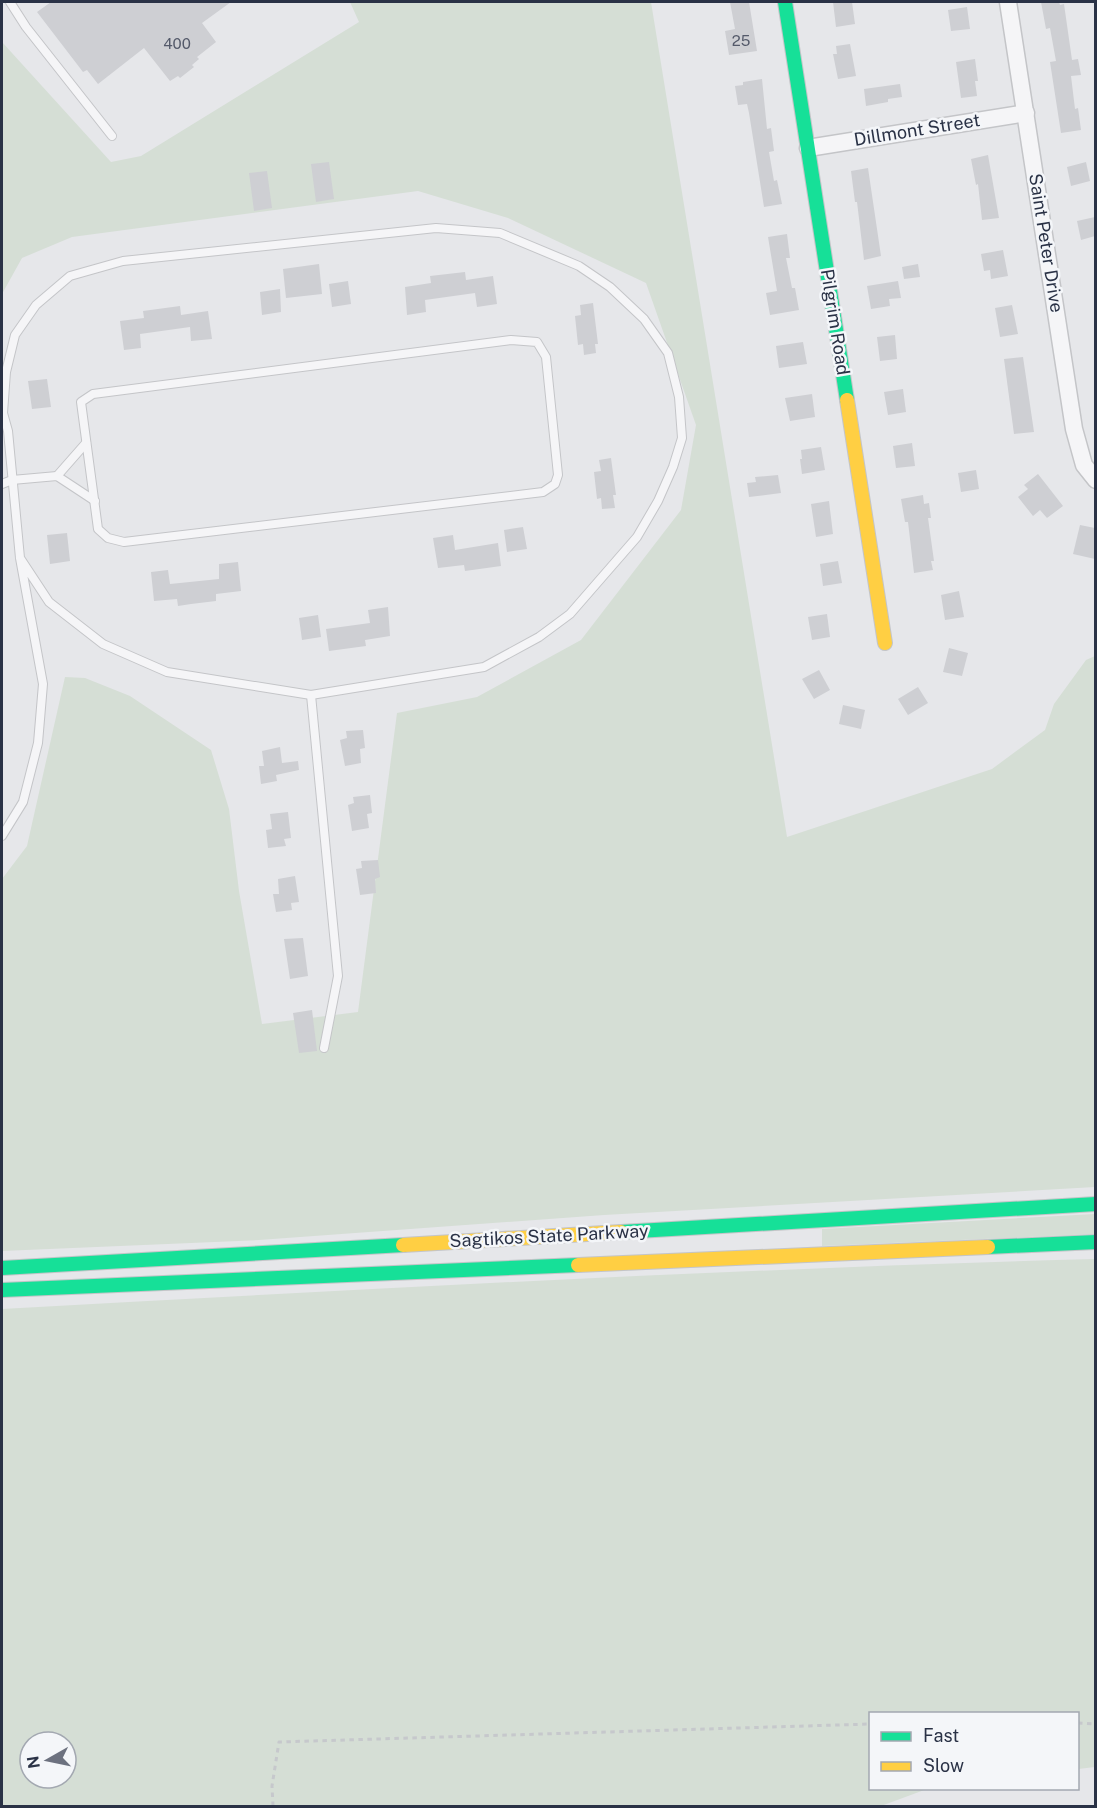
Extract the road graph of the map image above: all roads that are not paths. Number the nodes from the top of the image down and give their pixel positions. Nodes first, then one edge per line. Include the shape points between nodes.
1 (10, 2) edge
2 (785, 2) edge
3 (1008, 2) edge
4 (1026, 113) junction
5 (112, 136) dead end
6 (808, 148) junction
7 (86, 443) junction
8 (57, 476) junction
9 (12, 480) junction
10 (1095, 480) edge
11 (2, 484) edge
12 (95, 501) junction
13 (20, 558) junction
14 (885, 643) dead end
15 (311, 695) junction
16 (2, 836) edge
17 (324, 1048) dead end
18 (1095, 1204) edge
19 (1095, 1242) edge
20 (2, 1268) edge
21 (2, 1290) edge

1 - 5 lane
2 - 6 main road, Pilgrim Road
3 - 4 street, Saint Peter Drive
4 - 6 street, Dillmont Street
4 - 10 street, Saint Peter Drive via 1074,429 1084,465
6 - 14 main road, Pilgrim Road
7 - 8 lane
7 - 12 lane
7 - 12 lane via 81,402 93,394 511,340 537,342 546,357 558,475 555,484 543,492 124,542 108,538 98,529
8 - 9 lane
8 - 12 lane
9 - 11 lane
9 - 13 lane
9 - 15 lane via 3,413 6,372 15,335 36,305 70,276 123,261 436,228 500,233 579,266 610,287 644,319 668,353 679,397 682,438 658,501 638,537 570,614 539,637 484,667
13 - 15 lane via 49,602 103,644 167,672
13 - 16 lane via 43,684 38,743 23,802
15 - 17 lane via 338,975
18 - 20 main road, Sagtikos State Parkway
19 - 21 main road, Sagtikos State Parkway

